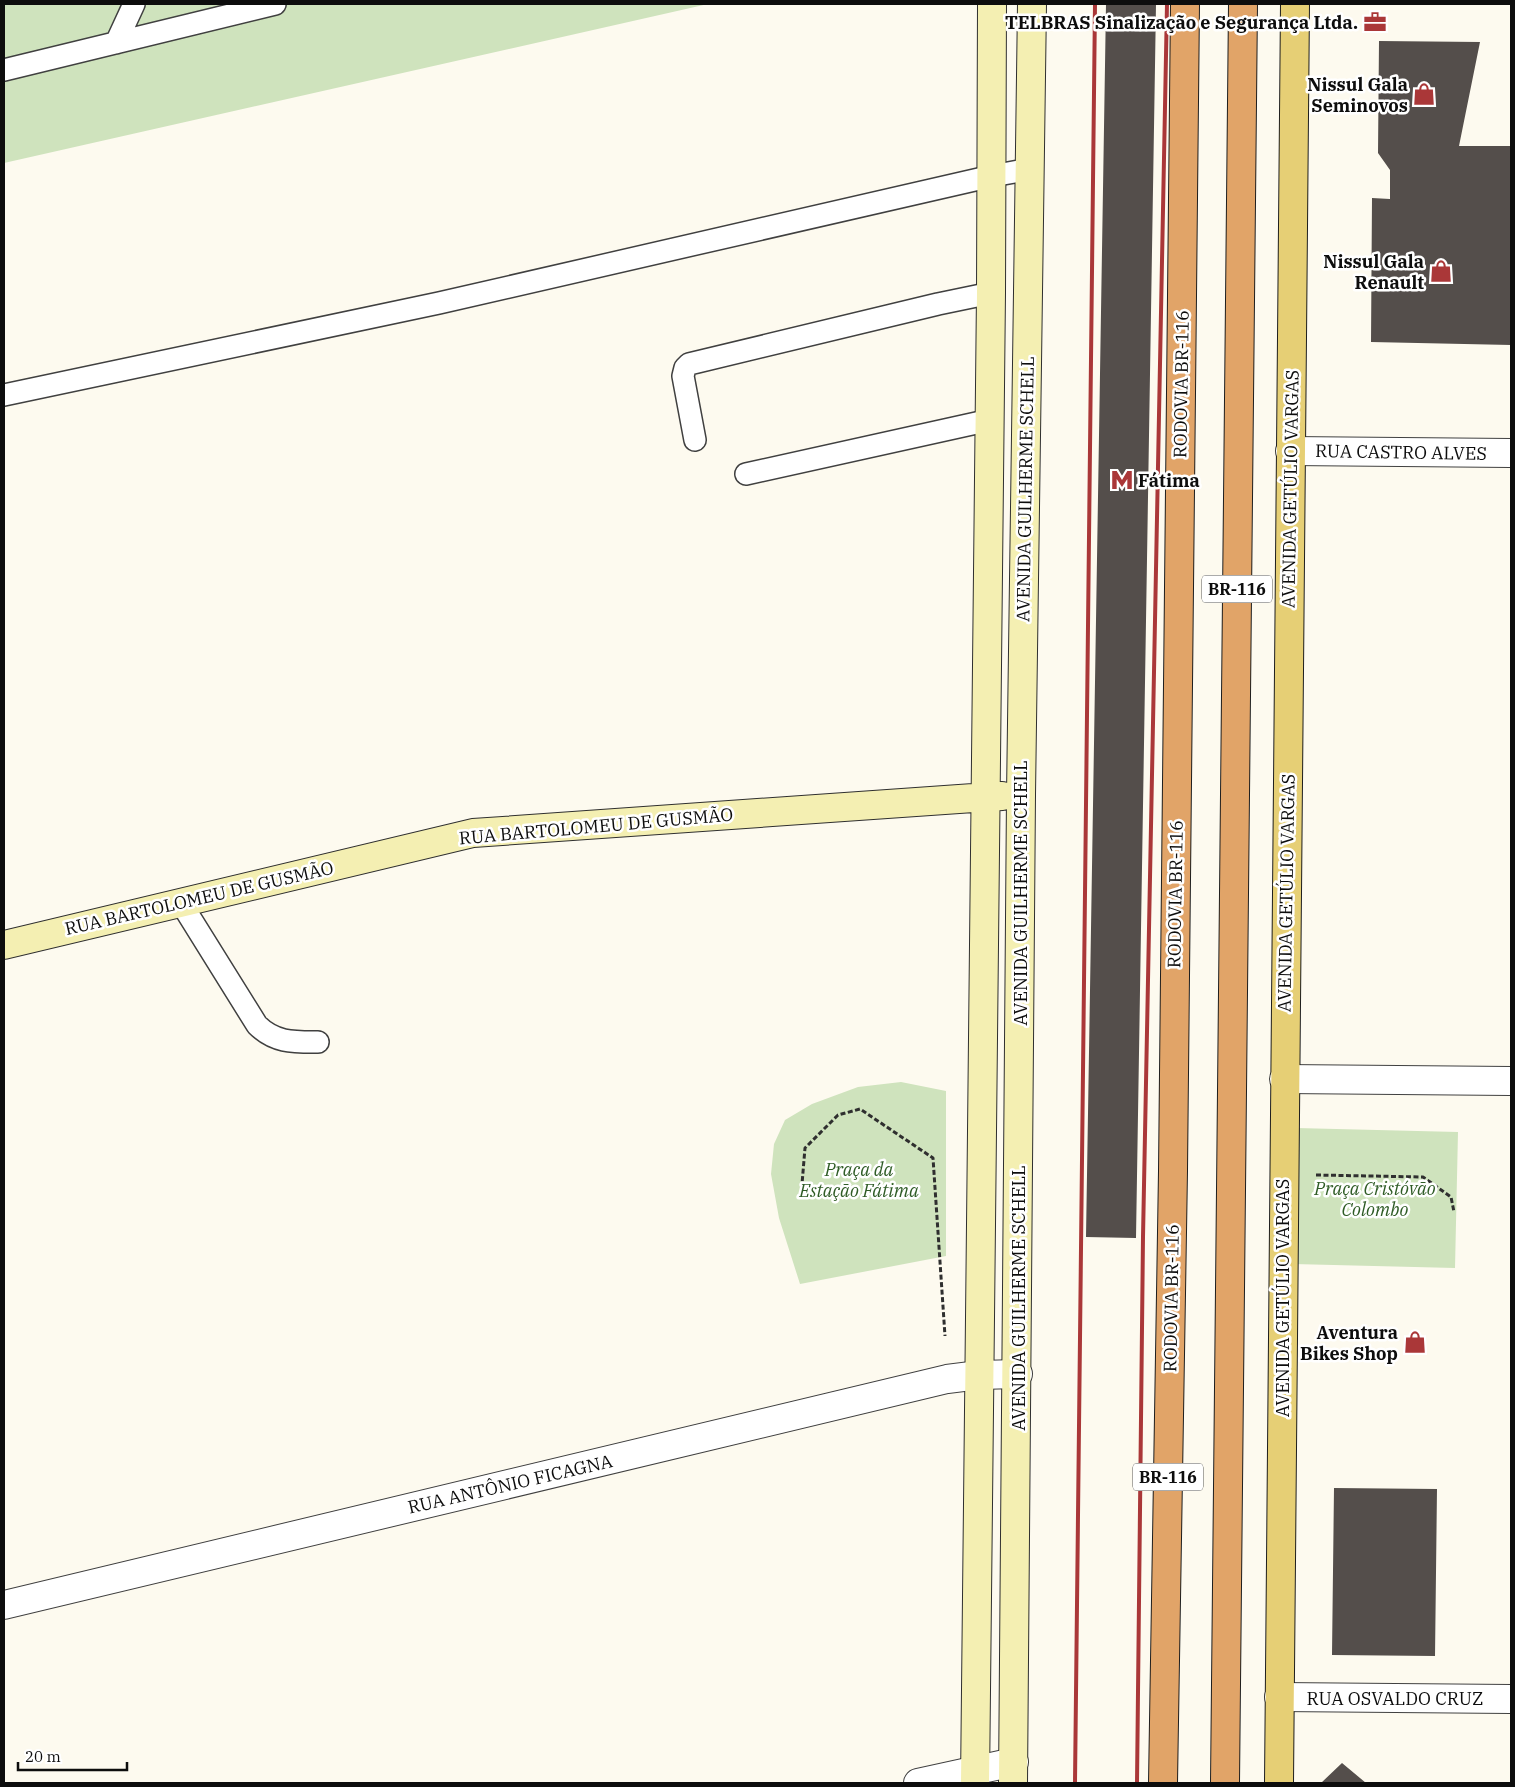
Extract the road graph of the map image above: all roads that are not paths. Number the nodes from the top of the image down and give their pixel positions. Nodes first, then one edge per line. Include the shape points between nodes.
1 (134, 4) edge
2 (275, 4) edge
3 (992, 4) edge
4 (1032, 4) edge
5 (1184, 4) edge
6 (1243, 4) edge
7 (1295, 4) edge
8 (116, 43) junction
9 (4, 70) edge
10 (1030, 169) junction
11 (992, 176) junction
12 (991, 293) junction
13 (4, 395) edge
14 (990, 420) junction
15 (696, 440) dead end
16 (1290, 451) junction
17 (1511, 453) edge
18 (746, 474) dead end
19 (1021, 795) junction
20 (984, 798) junction
21 (181, 903) junction
22 (4, 945) edge
23 (318, 1042) dead end
24 (1284, 1079) junction
25 (1511, 1081) edge
26 (1018, 1374) junction
27 (979, 1375) junction
28 (4, 1604) edge
29 (1279, 1697) junction
30 (1511, 1699) edge
31 (1013, 1772) edge
32 (975, 1777) edge
33 (918, 1783) edge
34 (1163, 1783) edge
35 (1225, 1783) edge
36 (1279, 1783) edge

1 - 8 lane
2 - 8 lane
3 - 11 main road, AVENIDA GUILHERME SCHELL
4 - 10 main road, AVENIDA GUILHERME SCHELL
5 - 34 highway, RODOVIA BR-116 / BR-116
6 - 35 highway, BR-116
7 - 16 main road, AVENIDA GETÚLIO VARGAS
8 - 9 lane
10 - 11 lane
10 - 19 main road, AVENIDA GUILHERME SCHELL
11 - 12 main road, AVENIDA GUILHERME SCHELL
11 - 13 lane via 439,303
12 - 14 main road, AVENIDA GUILHERME SCHELL
12 - 15 lane via 689,364 683,376
14 - 18 lane
14 - 20 main road, AVENIDA GUILHERME SCHELL
16 - 17 street, RUA CASTRO ALVES
16 - 24 main road, AVENIDA GETÚLIO VARGAS
19 - 20 main road, RUA BARTOLOMEU DE GUSMÃO
19 - 26 main road, AVENIDA GUILHERME SCHELL
20 - 21 main road, RUA BARTOLOMEU DE GUSMÃO via 473,833
20 - 27 main road, AVENIDA GUILHERME SCHELL
21 - 22 main road, RUA BARTOLOMEU DE GUSMÃO
21 - 23 lane via 257,1025 277,1040
24 - 25 street
24 - 29 main road, AVENIDA GETÚLIO VARGAS
26 - 27 street, RUA ANTÔNIO FICAGNA
26 - 31 main road, AVENIDA GUILHERME SCHELL
27 - 28 street, RUA ANTÔNIO FICAGNA via 947,1379
27 - 32 main road, AVENIDA GUILHERME SCHELL
29 - 30 street, RUA OSVALDO CRUZ
29 - 36 main road, AVENIDA GETÚLIO VARGAS
31 - 32 street
32 - 33 street

